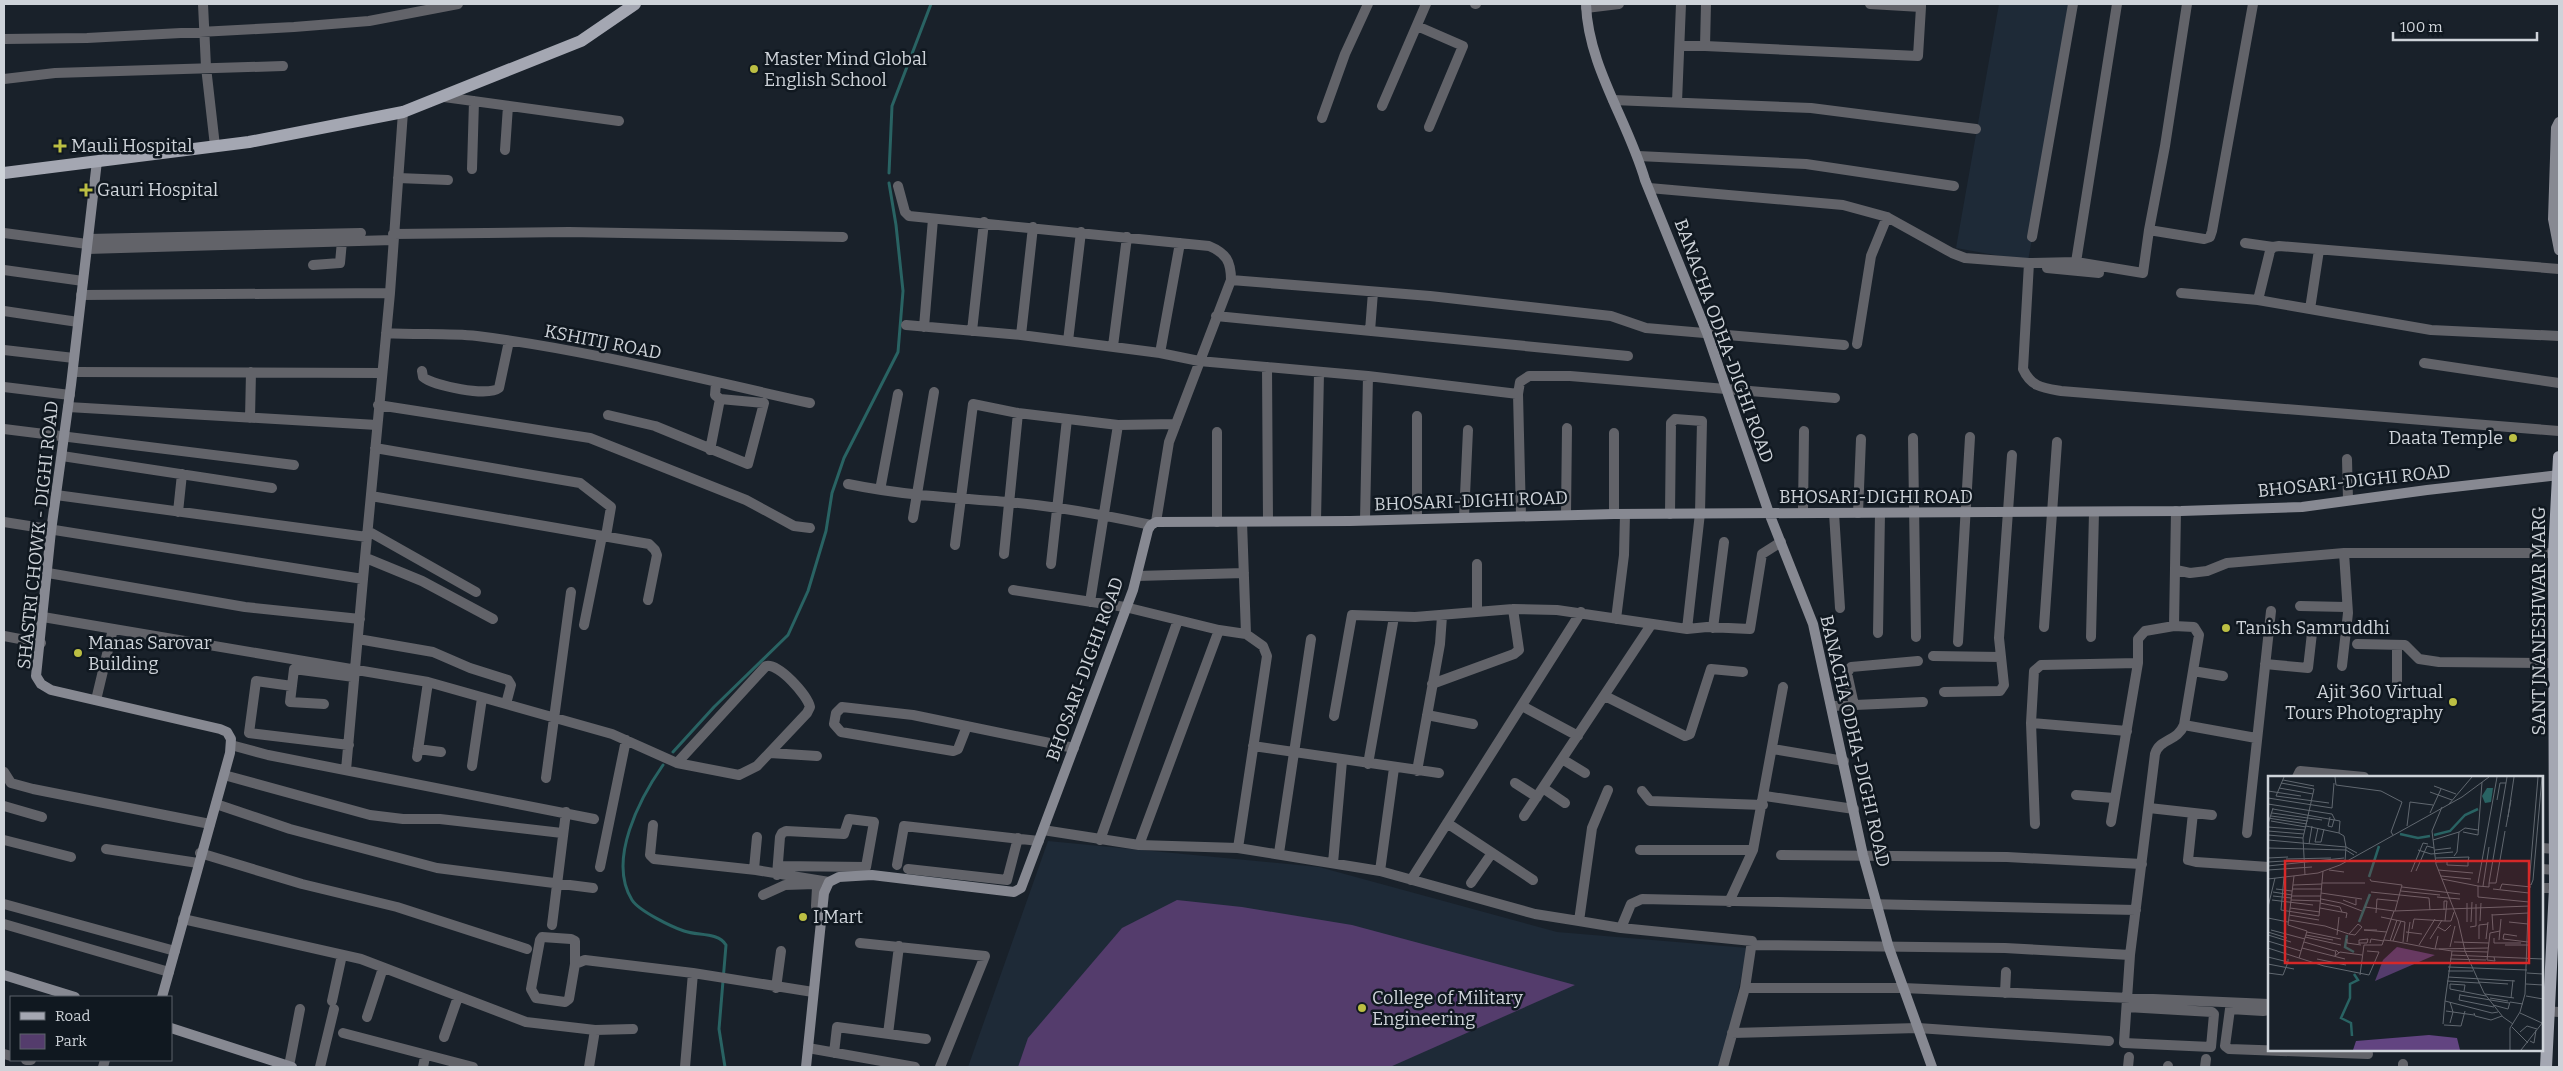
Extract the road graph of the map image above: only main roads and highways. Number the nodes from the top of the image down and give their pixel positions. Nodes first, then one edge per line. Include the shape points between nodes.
1 (634, 4) edge
2 (4, 172) edge
3 (2559, 457) edge
4 (2559, 476) edge
5 (2557, 618) edge
6 (2548, 848) edge
7 (2548, 888) edge
8 (2550, 1012) edge
9 (2546, 1067) edge

1 - 2 main road via 581,41 403,112 300,134
3 - 4 main road, SANT JNANESHWAR MARG
4 - 5 main road, SANT JNANESHWAR MARG via 2554,553
5 - 6 main road, SANT JNANESHWAR MARG via 2554,786
6 - 7 main road, SANT JNANESHWAR MARG via 2555,870
7 - 8 main road, SANT JNANESHWAR MARG
8 - 9 main road, SANT JNANESHWAR MARG

